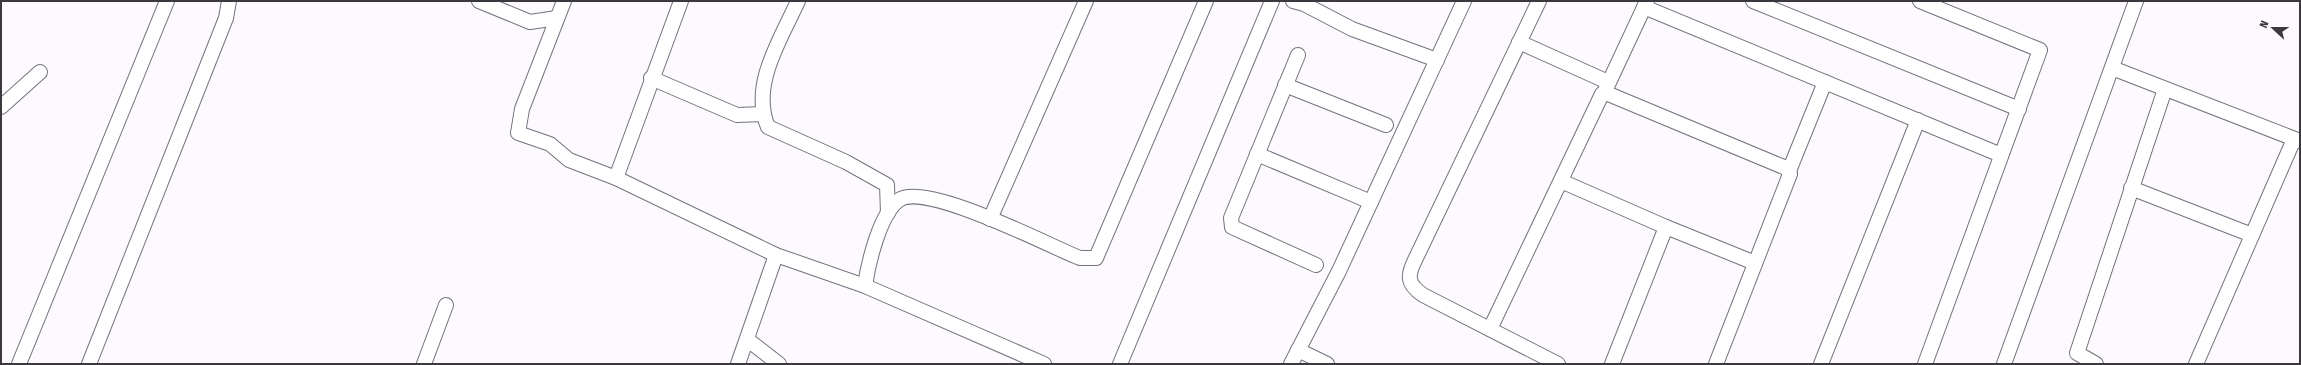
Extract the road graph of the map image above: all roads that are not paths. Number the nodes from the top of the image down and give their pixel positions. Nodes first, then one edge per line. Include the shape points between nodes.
1 (167, 1) edge
2 (229, 1) edge
3 (479, 1) edge
4 (564, 1) edge
5 (681, 1) edge
6 (798, 1) edge
7 (1086, 1) edge
8 (1206, 1) edge
9 (1272, 1) edge
10 (1293, 1) edge
11 (1464, 1) edge
12 (1539, 1) edge
13 (1753, 1) edge
14 (1920, 1) edge
15 (2136, 1) edge
16 (1646, 4) edge
17 (557, 18) junction
18 (1519, 42) junction
19 (1298, 55) dead end
20 (1437, 60) junction
21 (2112, 68) junction
22 (40, 72) dead end
23 (651, 78) junction
24 (1825, 82) junction
25 (1285, 85) junction
26 (1606, 88) junction
27 (2165, 89) junction
28 (1, 107) edge
29 (2018, 108) junction
30 (762, 114) junction
31 (1918, 120) junction
32 (1386, 125) dead end
33 (2297, 140) edge
34 (1257, 154) junction
35 (2001, 155) junction
36 (1789, 171) junction
37 (616, 178) junction
38 (1561, 181) junction
39 (2131, 188) junction
40 (1371, 202) junction
41 (888, 213) junction
42 (990, 219) junction
43 (1666, 228) junction
44 (2252, 235) junction
45 (776, 255) junction
46 (1755, 263) junction
47 (1316, 265) dead end
48 (865, 286) junction
49 (446, 305) dead end
50 (1490, 329) junction
51 (748, 340) junction
52 (1298, 350) junction
53 (19, 364) edge
54 (89, 364) edge
55 (424, 364) edge
56 (738, 364) edge
57 (779, 364) edge
58 (1043, 364) edge
59 (1120, 364) edge
60 (1291, 364) edge
61 (1326, 364) edge
62 (1558, 364) edge
63 (1612, 364) edge
64 (1716, 364) edge
65 (1821, 364) edge
66 (1925, 364) edge
67 (2004, 364) edge
68 (2096, 364) edge
69 (2196, 364) edge

1 - 53 street
2 - 54 street via 226,18
3 - 17 street via 530,22
4 - 17 street
5 - 23 street
6 - 30 street via 766,71
7 - 42 street
8 - 42 street via 1096,258 1080,258
9 - 59 street
10 - 20 street via 1352,29
11 - 20 street
12 - 18 street
13 - 29 street
14 - 29 street via 2040,50
15 - 21 street
16 - 24 street
16 - 26 street
17 - 37 street via 522,109 518,133 550,144 569,160
18 - 26 street
18 - 50 street via 1408,274 1412,286 1423,295
19 - 25 street
20 - 40 street
21 - 27 street
21 - 67 street
22 - 28 street
23 - 30 street via 737,115
23 - 37 street
24 - 31 street
24 - 36 street
25 - 32 street
25 - 34 street
26 - 36 street
26 - 38 street
27 - 33 street
27 - 39 street
29 - 35 street
30 - 41 street via 768,128 846,162 888,184
31 - 35 street
31 - 65 street
33 - 44 street
34 - 40 street
34 - 47 street via 1231,218 1232,227
35 - 66 street
36 - 46 street via 1790,178
37 - 45 street
38 - 43 street
38 - 50 street
39 - 44 street
39 - 68 street via 2077,353
40 - 52 street
41 - 42 street via 899,200 918,196 931,197
41 - 48 street via 870,253
43 - 46 street
43 - 63 street
44 - 69 street
45 - 48 street
45 - 51 street
46 - 64 street
48 - 58 street
49 - 55 street
50 - 62 street
51 - 56 street
51 - 57 street
52 - 60 street
52 - 61 street

